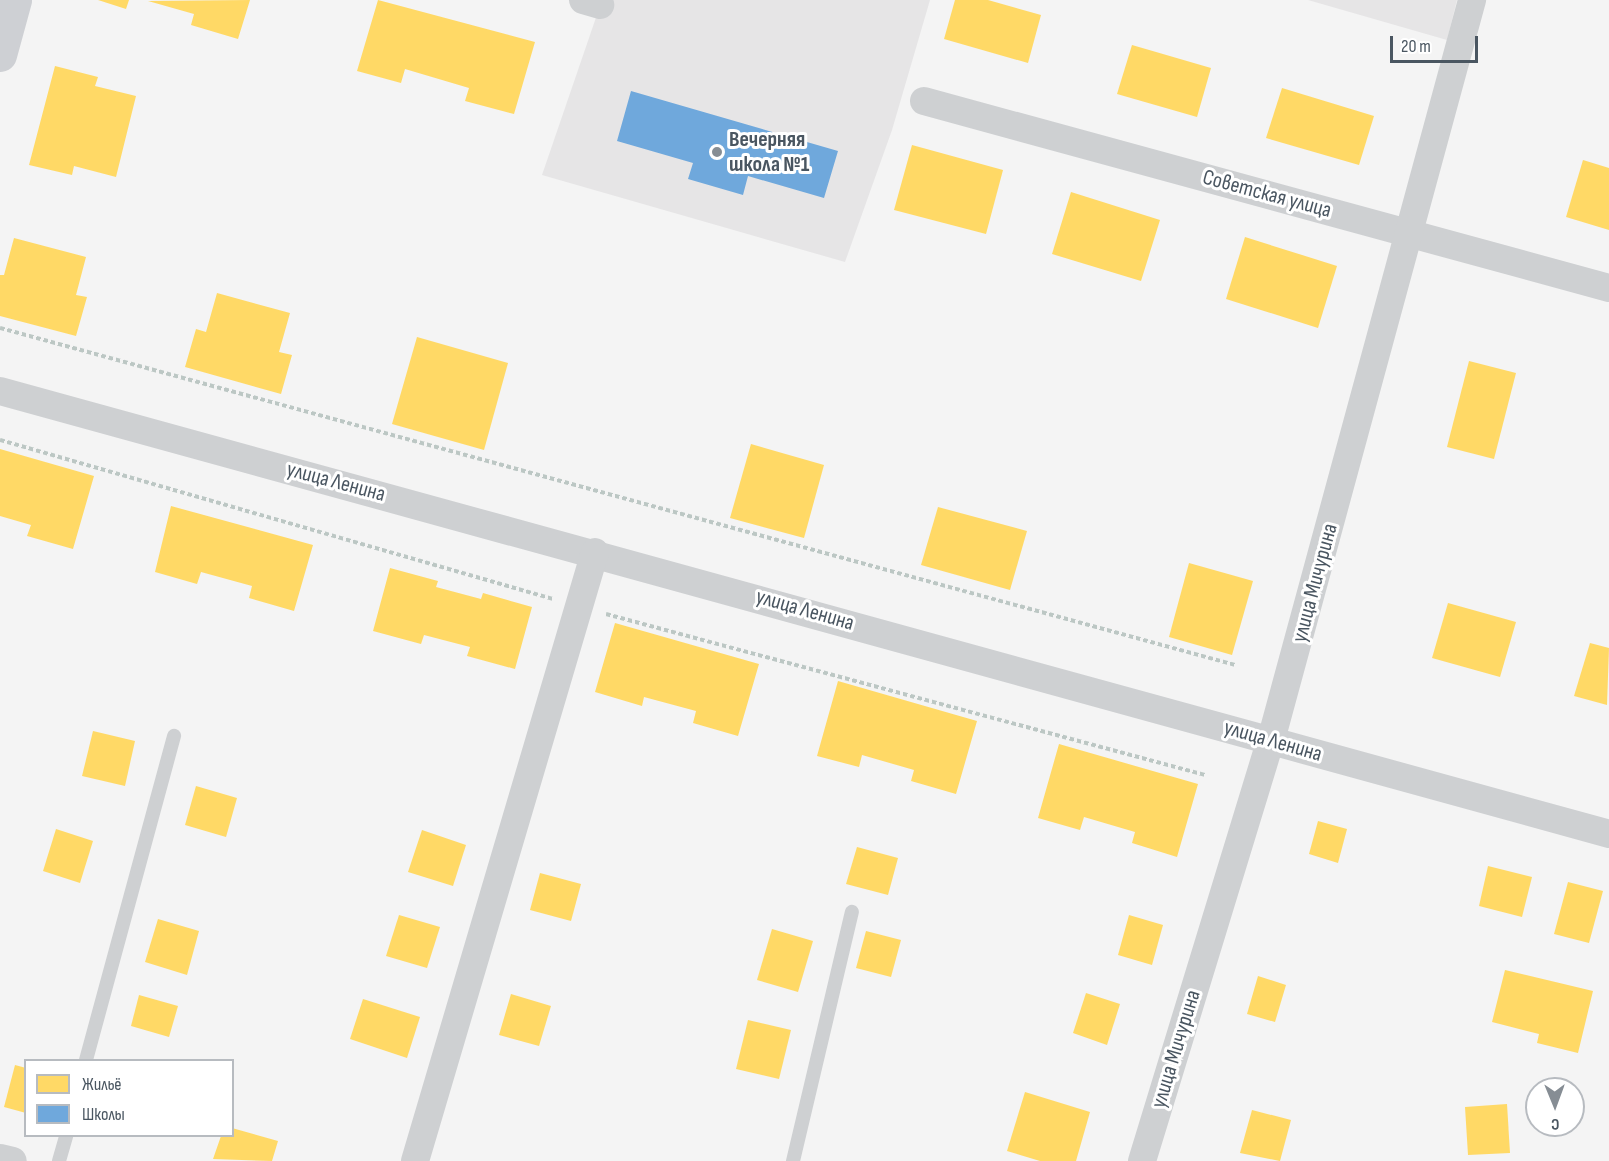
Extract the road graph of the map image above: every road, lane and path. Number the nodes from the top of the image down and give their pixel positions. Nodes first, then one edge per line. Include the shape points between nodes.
1 (1472, 0) edge
2 (9, 5) edge
3 (0, 55) edge
4 (924, 101) dead end
5 (1411, 232) junction
6 (1609, 288) edge
7 (0, 328) edge
8 (0, 391) edge
9 (595, 552) junction
10 (1235, 665) dead end
11 (174, 736) dead end
12 (1271, 740) junction
13 (1609, 834) edge
14 (852, 912) dead end
15 (86, 1059) edge
16 (66, 1137) edge
17 (0, 1158) edge
18 (13, 1161) edge
19 (59, 1161) edge
20 (415, 1161) edge
21 (794, 1161) edge
22 (1142, 1161) edge

1 - 5 street, улица Мичурина
2 - 3 street
4 - 5 street, Советская улица
5 - 6 street, Советская улица
5 - 12 street, улица Мичурина
7 - 10 path
8 - 9 street, улица Ленина
9 - 12 street, улица Ленина
9 - 20 street
11 - 15 lane
12 - 13 street, улица Ленина
12 - 22 street, улица Мичурина
14 - 21 lane
16 - 19 lane
17 - 18 street

